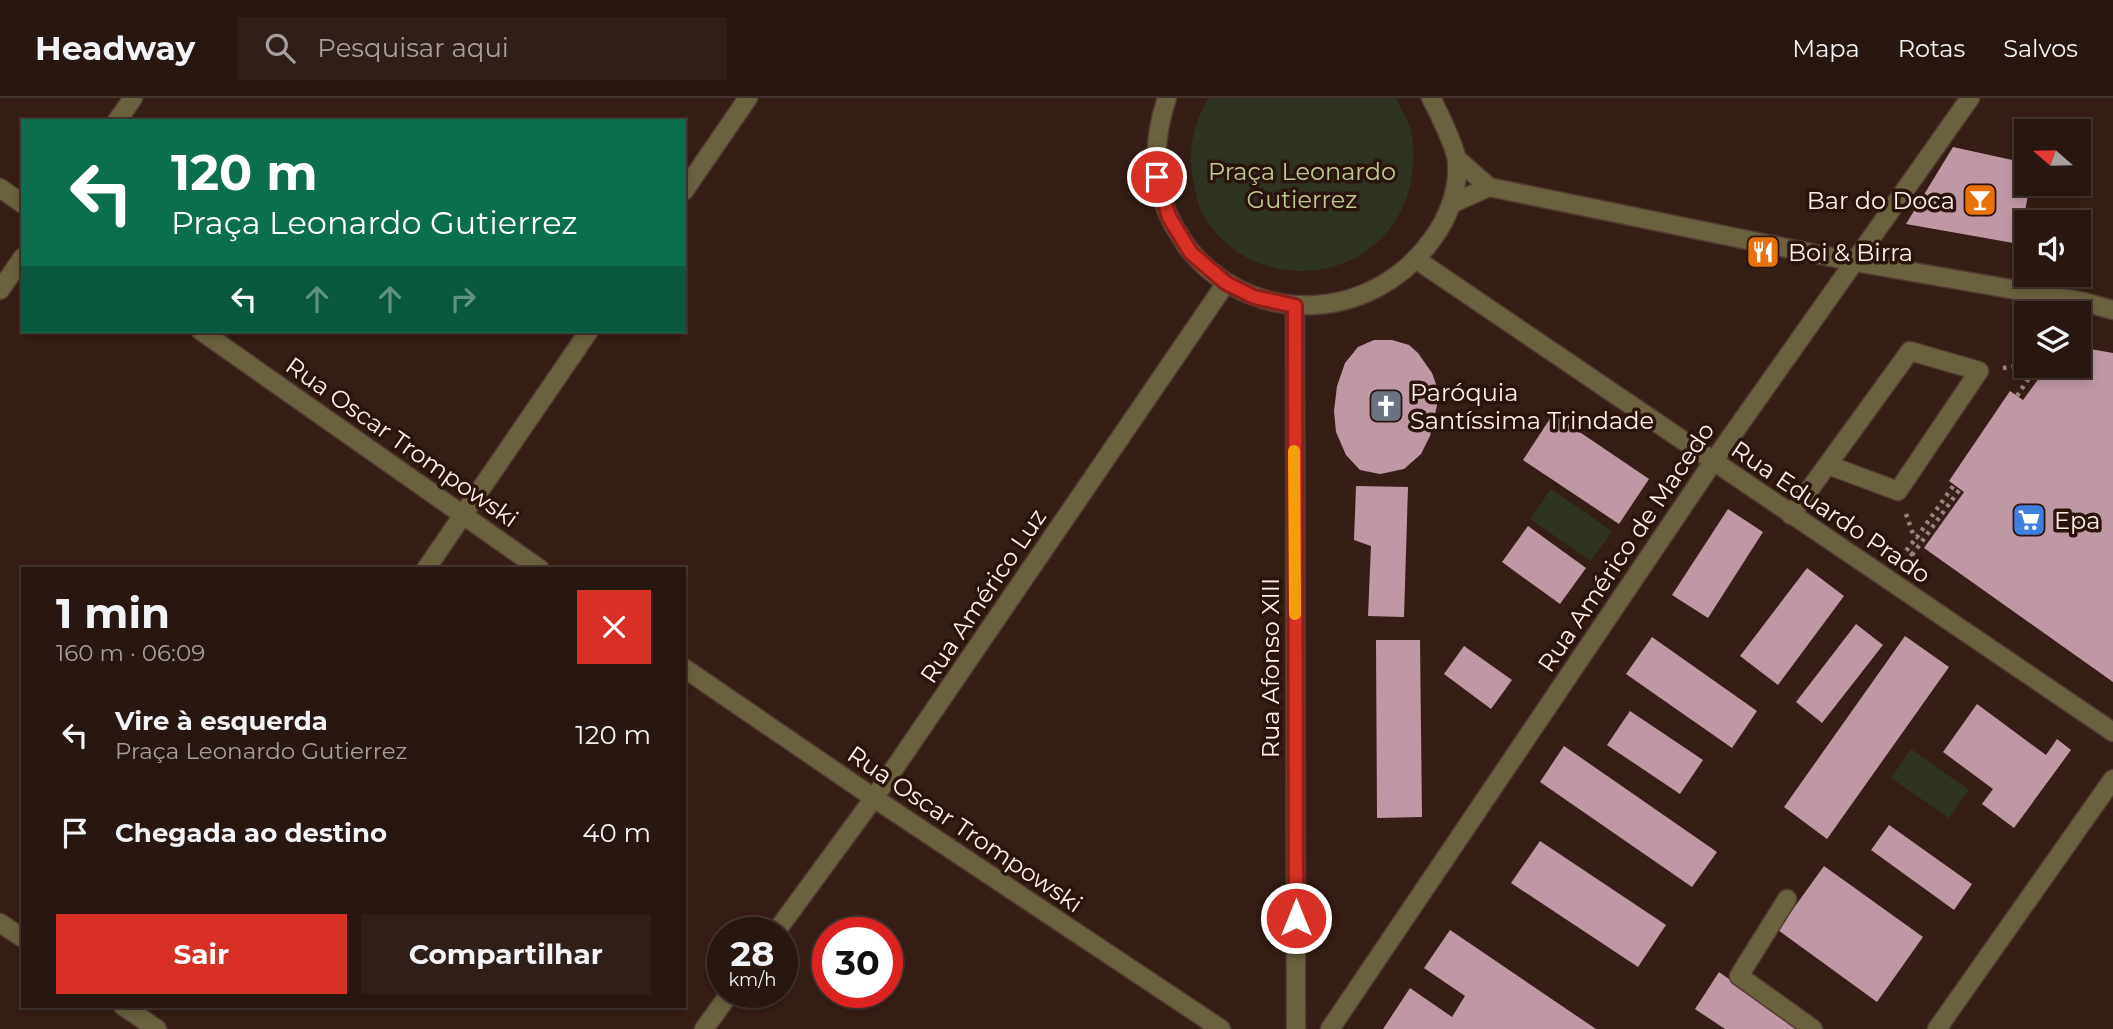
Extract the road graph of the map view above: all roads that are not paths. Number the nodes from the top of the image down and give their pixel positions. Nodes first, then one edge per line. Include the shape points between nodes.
1 (133, 98) edge
2 (748, 98) edge
3 (1153, 98) edge
4 (1167, 98) edge
5 (1431, 98) edge
6 (1970, 98) edge
7 (118, 119) edge
8 (1160, 120) junction
9 (1457, 159) junction
10 (1489, 187) junction
11 (0, 188) edge
12 (686, 188) edge
13 (21, 203) edge
14 (1451, 204) junction
15 (21, 260) edge
16 (1417, 261) junction
17 (1855, 262) junction
18 (1226, 283) junction
19 (0, 290) edge
20 (1295, 306) junction
21 (2113, 310) edge
22 (204, 333) edge
23 (588, 333) edge
24 (1713, 462) junction
25 (1828, 465) junction
26 (1791, 515) junction
27 (463, 516) junction
28 (427, 567) edge
29 (537, 567) edge
30 (686, 669) edge
31 (2113, 732) edge
32 (2113, 779) edge
33 (874, 798) junction
34 (1787, 900) dead end
35 (787, 917) edge
36 (0, 923) edge
37 (21, 938) edge
38 (126, 1008) edge
39 (719, 1008) edge
40 (157, 1029) edge
41 (704, 1029) edge
42 (1221, 1029) edge
43 (1296, 1029) edge
44 (1330, 1029) edge
45 (1813, 1029) edge
46 (1937, 1029) edge

1 - 7 street
2 - 12 street
3 - 8 street
4 - 8 street
5 - 9 street
6 - 17 street, Rua Américo de Macedo
8 - 18 street via 1157,177 1169,217 1191,253
9 - 10 street
9 - 14 street
10 - 14 street
10 - 17 street
11 - 13 street
14 - 16 street
15 - 19 street
16 - 20 street via 1360,297
16 - 24 street, Rua Eduardo Prado
17 - 21 street
17 - 24 street, Rua Américo de Macedo
18 - 20 street via 1254,297
18 - 33 street, Rua Américo Luz
20 - 43 street, Rua Afonso XIII
22 - 27 street, Rua Oscar Trompowski
23 - 27 street
24 - 26 street, Rua Eduardo Prado
24 - 44 street, Rua Américo de Macedo
25 - 25 street via 1899,491 1979,371 1910,351
25 - 26 street
26 - 31 street, Rua Eduardo Prado
27 - 28 street
27 - 29 street, Rua Oscar Trompowski
30 - 33 street, Rua Oscar Trompowski
32 - 46 street
33 - 35 street, Rua Américo Luz
33 - 42 street, Rua Oscar Trompowski
34 - 45 street via 1739,976
36 - 37 street
38 - 40 street
39 - 41 street

